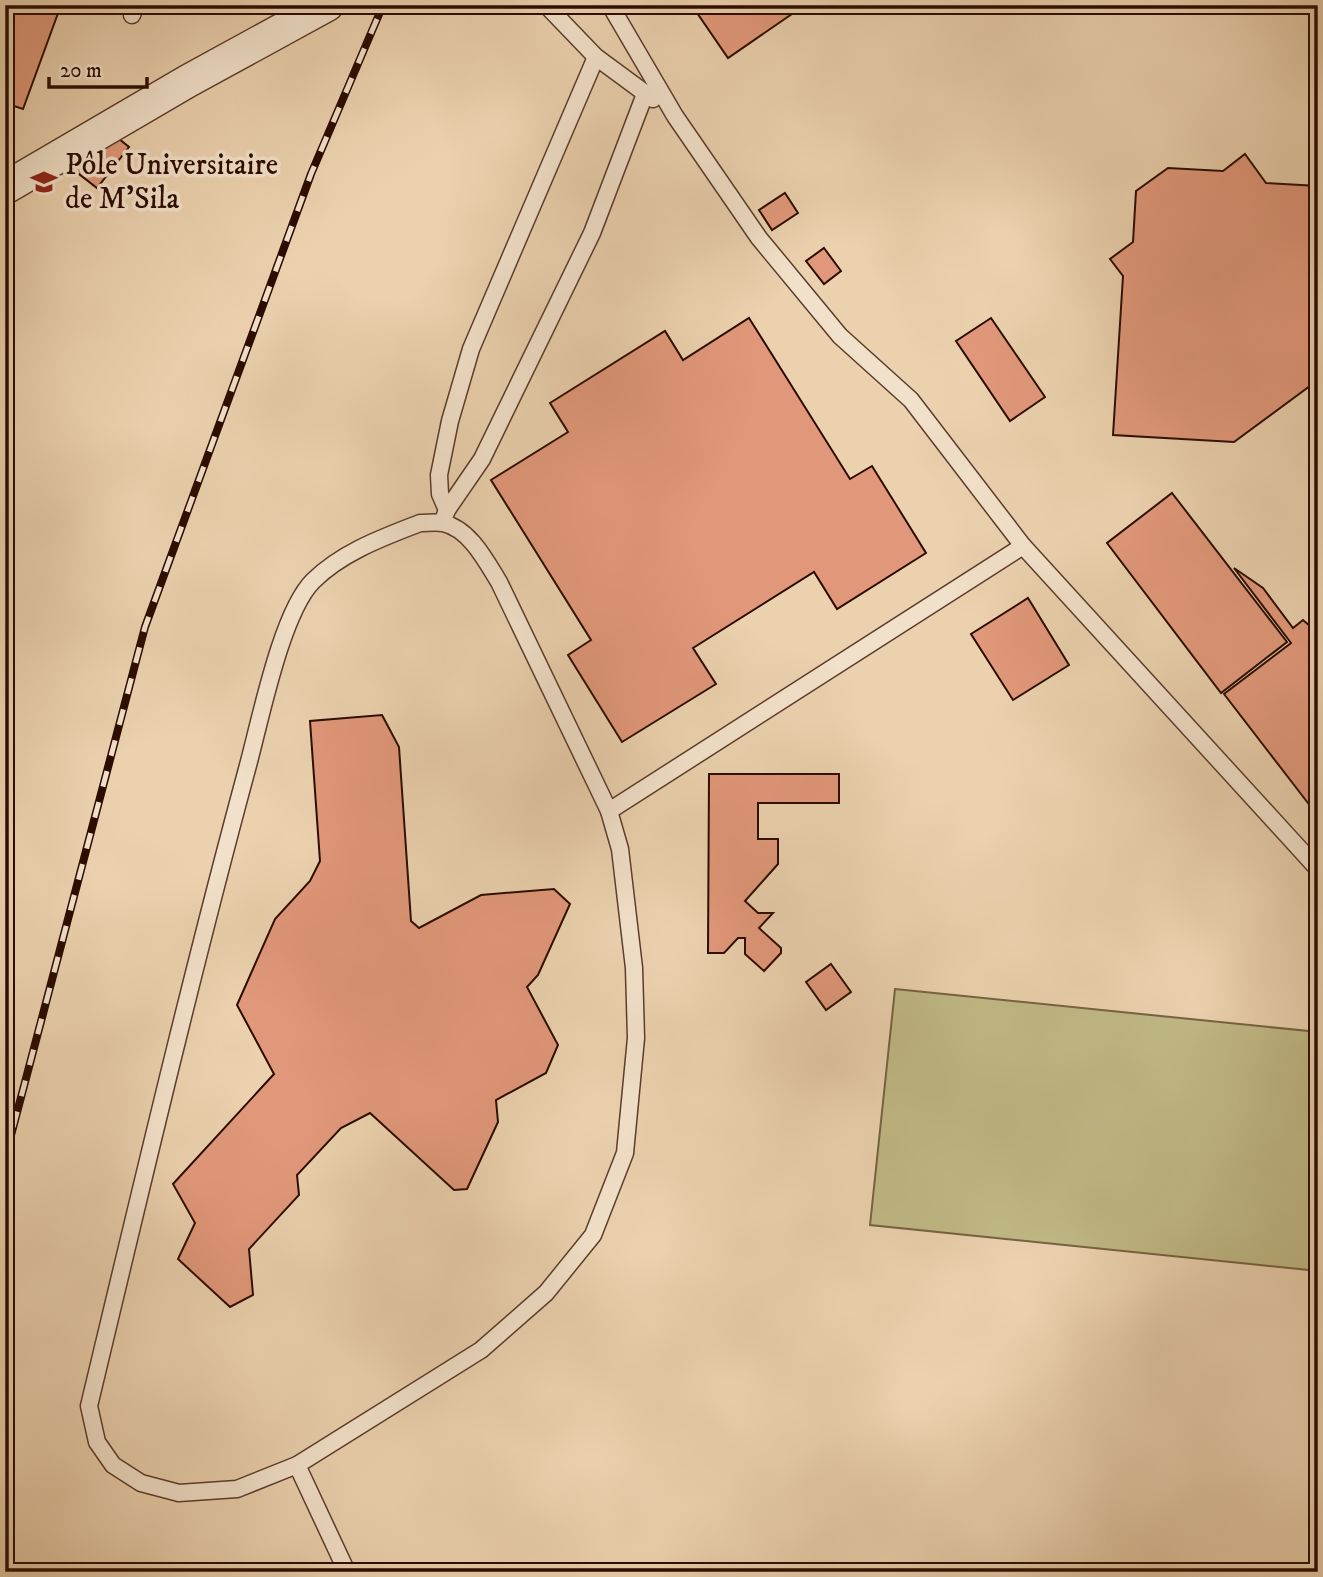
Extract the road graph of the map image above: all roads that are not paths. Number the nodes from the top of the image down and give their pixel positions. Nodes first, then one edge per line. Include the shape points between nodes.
1 (327, 5) edge
2 (546, 5) edge
3 (610, 5) edge
4 (596, 57) junction
5 (645, 94) junction
6 (674, 116) junction
7 (5, 188) edge
8 (445, 517) junction
9 (1023, 546) junction
10 (609, 811) junction
11 (1318, 869) edge
12 (297, 1465) junction
13 (347, 1572) edge

1 - 7 street
2 - 4 lane
3 - 6 lane
4 - 5 lane
4 - 8 lane via 471,349 439,475
5 - 6 lane
5 - 8 lane via 592,233 482,459
6 - 9 lane via 759,238 841,336 911,400
8 - 10 lane via 472,543 499,582
8 - 12 lane via 380,539 342,560 313,581 290,616 225,850 89,1406 97,1443 113,1465 141,1483 179,1493 237,1489
9 - 10 lane
9 - 11 lane
10 - 12 lane via 620,849 634,968 636,1038 625,1153 593,1235 546,1293 481,1350
12 - 13 lane

